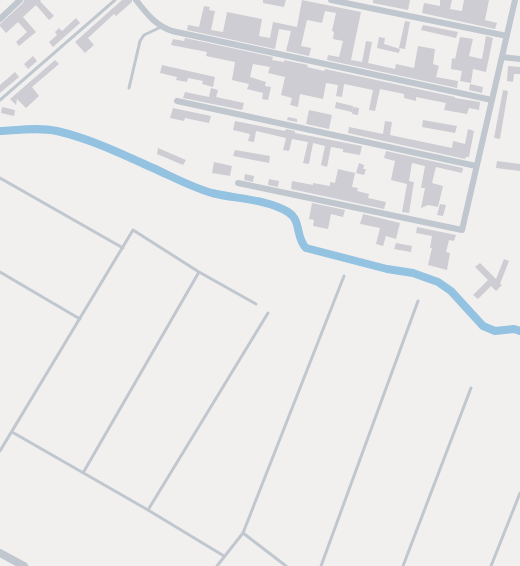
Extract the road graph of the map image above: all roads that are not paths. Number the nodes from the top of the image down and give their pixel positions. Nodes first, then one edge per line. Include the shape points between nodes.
1 (20, 0) edge
2 (115, 0) edge
3 (136, 0) edge
4 (332, 0) edge
5 (515, 0) edge
6 (0, 19) edge
7 (161, 27) junction
8 (507, 36) junction
9 (502, 57) junction
10 (520, 59) edge
11 (129, 88) dead end
12 (0, 100) edge
13 (492, 100) junction
14 (177, 101) dead end
15 (476, 166) junction
16 (0, 178) edge
17 (238, 183) dead end
18 (123, 248) junction
19 (0, 272) edge
20 (199, 272) junction
21 (344, 276) dead end
22 (418, 301) dead end
23 (256, 304) dead end
24 (268, 313) dead end
25 (80, 319) junction
26 (471, 388) dead end
27 (12, 432) junction
28 (0, 451) edge
29 (83, 473) junction
30 (520, 493) edge
31 (148, 510) junction
32 (242, 533) junction
33 (0, 553) edge
34 (224, 556) junction
35 (24, 566) edge
36 (217, 566) edge
37 (286, 566) edge
38 (321, 566) edge
39 (403, 566) edge
40 (492, 566) edge

1 - 6 street
2 - 12 lane
3 - 7 street
4 - 8 street
5 - 8 street
7 - 11 lane via 144,35 140,41
7 - 13 street
8 - 9 street
9 - 10 street
9 - 13 street
13 - 15 street
14 - 15 street
15 - 17 street via 462,230
16 - 18 lane
18 - 20 lane via 134,230
18 - 25 lane
19 - 25 lane
20 - 23 lane
20 - 29 lane
21 - 32 lane
22 - 38 lane
24 - 31 lane
25 - 27 lane
26 - 39 lane
27 - 28 lane
27 - 29 lane
29 - 31 lane
30 - 40 lane
31 - 34 lane
32 - 34 lane
32 - 37 lane
33 - 35 street
34 - 36 lane

